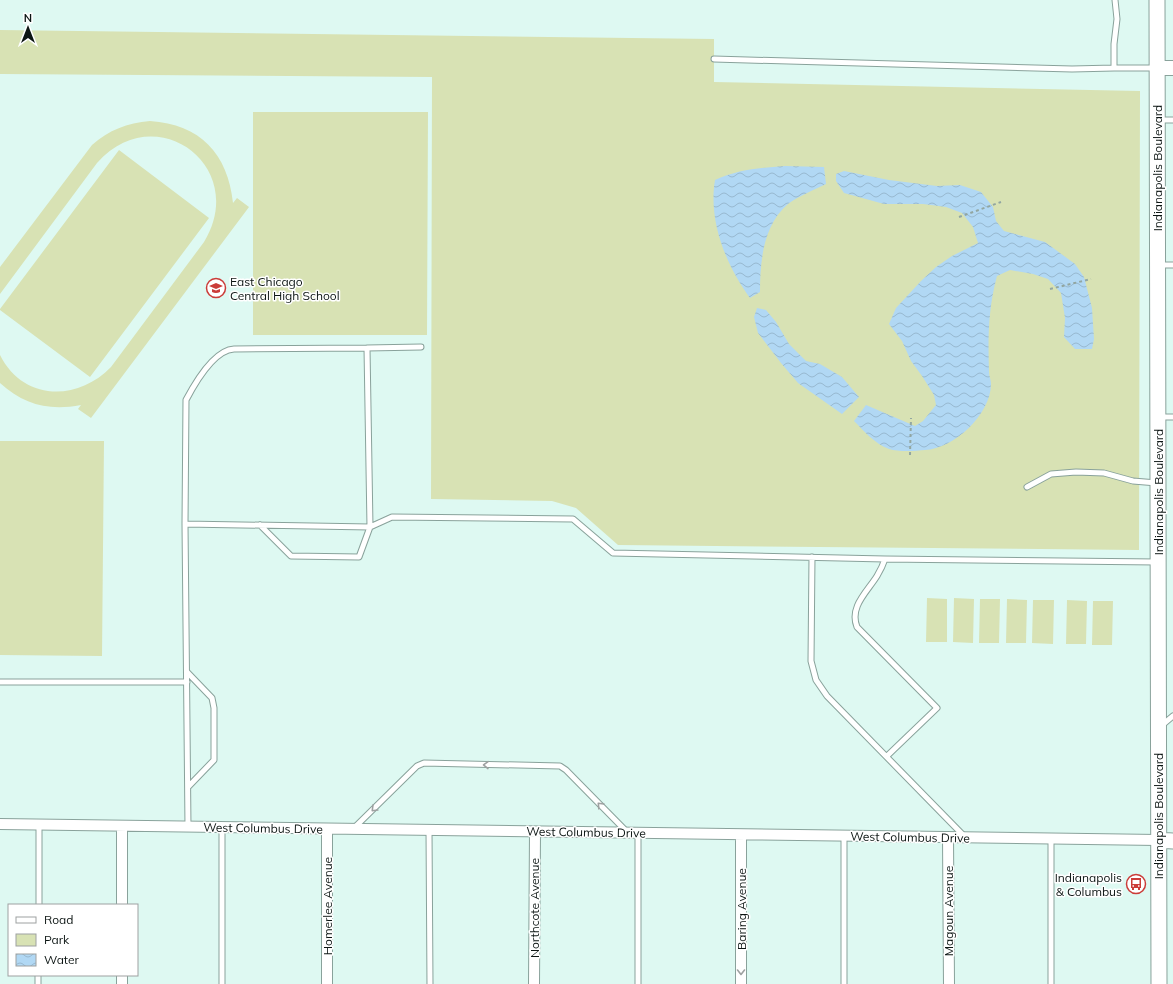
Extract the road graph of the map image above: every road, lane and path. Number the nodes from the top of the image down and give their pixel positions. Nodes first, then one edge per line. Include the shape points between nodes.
1 (1115, 0) edge
2 (1157, 0) edge
3 (714, 59) dead end
4 (1114, 68) junction
5 (1157, 68) junction
6 (1173, 68) edge
7 (1157, 120) junction
8 (1173, 120) edge
9 (1001, 202) dead end
10 (959, 217) dead end
11 (1157, 265) junction
12 (1173, 265) edge
13 (1091, 279) dead end
14 (1050, 289) dead end
15 (421, 347) dead end
16 (367, 348) junction
17 (1157, 417) junction
18 (1173, 417) edge
19 (911, 418) dead end
20 (910, 455) dead end
21 (1158, 483) junction
22 (1028, 487) dead end
23 (185, 524) junction
24 (260, 525) junction
25 (370, 527) junction
26 (812, 557) junction
27 (885, 559) junction
28 (1158, 562) junction
29 (187, 672) junction
30 (0, 682) edge
31 (187, 682) junction
32 (1173, 716) edge
33 (1158, 728) junction
34 (887, 756) junction
35 (188, 787) junction
36 (0, 824) edge
37 (39, 825) junction
38 (122, 826) junction
39 (188, 827) junction
40 (222, 827) junction
41 (327, 829) junction
42 (354, 829) junction
43 (429, 830) junction
44 (534, 832) junction
45 (628, 833) junction
46 (638, 833) junction
47 (741, 834) junction
48 (844, 836) junction
49 (948, 837) junction
50 (966, 838) junction
51 (1051, 839) junction
52 (1166, 840) edge
53 (39, 904) edge
54 (122, 904) edge
55 (222, 984) edge
56 (326, 984) edge
57 (430, 984) edge
58 (534, 984) edge
59 (638, 984) edge
60 (741, 984) edge
61 (844, 984) edge
62 (948, 984) edge
63 (1051, 984) edge
64 (1159, 984) edge

1 - 4 lane via 1117,20
2 - 5 main road, Indianapolis Boulevard
3 - 4 lane
4 - 5 lane
5 - 6 street
5 - 7 main road, Indianapolis Boulevard
7 - 8 lane
7 - 11 main road, Indianapolis Boulevard
9 - 10 path
11 - 12 lane
11 - 17 main road, Indianapolis Boulevard
13 - 14 path
15 - 16 lane
16 - 23 lane via 234,348 218,355 194,384 186,400
16 - 25 lane
17 - 18 lane
17 - 21 main road, Indianapolis Boulevard
19 - 20 path
21 - 22 lane via 1133,481 1104,473 1076,472 1051,474
21 - 28 main road, Indianapolis Boulevard
23 - 24 lane
23 - 29 lane
24 - 25 lane
24 - 25 lane via 291,556 359,557
25 - 26 lane via 392,517 573,519 613,553
26 - 27 lane
26 - 34 lane via 811,662 816,680 827,696
27 - 28 lane
27 - 34 lane via 878,576 859,602 854,612 854,620 857,627 937,708
28 - 33 main road, Indianapolis Boulevard
29 - 31 lane
29 - 35 lane via 212,698 214,708 214,760
30 - 31 lane
31 - 35 lane
32 - 33 lane
33 - 52 main road, Indianapolis Boulevard
34 - 50 lane
35 - 39 lane
36 - 37 street, West Columbus Drive
37 - 38 street, West Columbus Drive
37 - 53 lane
38 - 39 street, West Columbus Drive
38 - 54 street
39 - 40 street, West Columbus Drive
40 - 41 street, West Columbus Drive
40 - 55 lane
41 - 42 street, West Columbus Drive
41 - 56 street, Homerlee Avenue
42 - 43 street, West Columbus Drive
45 -> 42 lane via 560,766 424,763 417,766
43 - 44 street, West Columbus Drive
43 - 57 lane
44 - 45 street, West Columbus Drive
44 - 58 street, Northcote Avenue
45 - 46 street, West Columbus Drive
46 - 47 street, West Columbus Drive
46 - 59 lane
47 - 48 street, West Columbus Drive
47 -> 60 street, Baring Avenue
48 - 49 street, West Columbus Drive
48 - 61 lane
49 - 50 street, West Columbus Drive
49 - 62 street, Magoun Avenue
50 - 51 street, West Columbus Drive
51 - 52 street, West Columbus Drive
51 - 63 lane
52 - 64 main road, Indianapolis Boulevard

